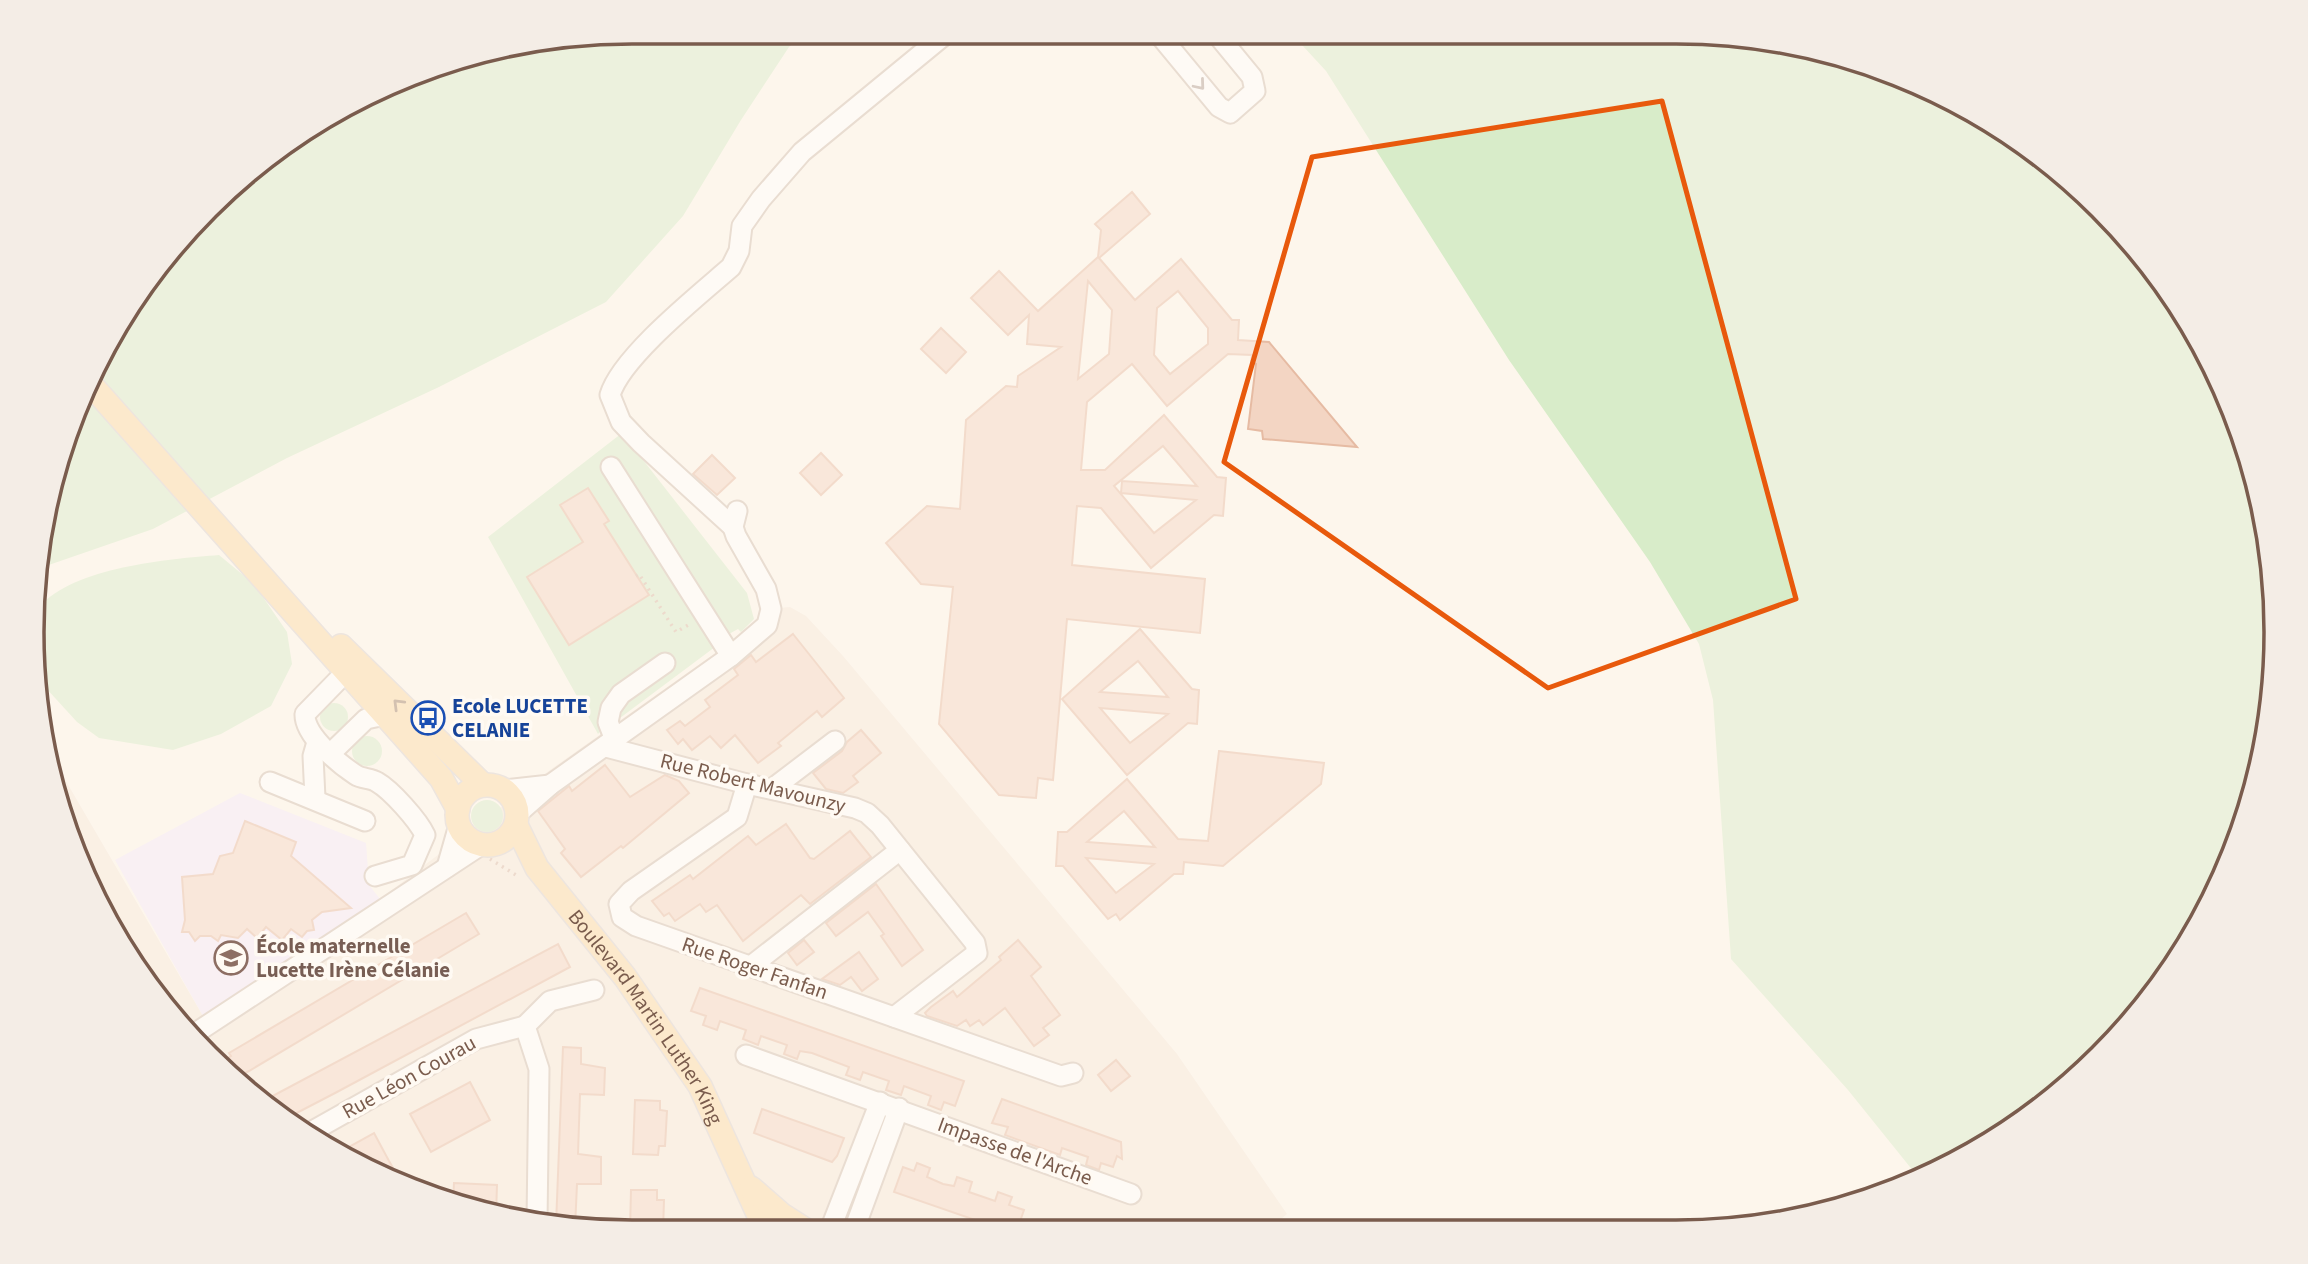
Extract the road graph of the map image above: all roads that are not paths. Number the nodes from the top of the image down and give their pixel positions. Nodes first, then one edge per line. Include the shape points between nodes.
1 (933, 44) edge
2 (1167, 44) edge
3 (1224, 44) edge
4 (96, 390) edge
5 (611, 467) dead end
6 (263, 575) junction
7 (731, 656) junction
8 (665, 663) dead end
9 (345, 673) junction
10 (370, 676) junction
11 (385, 715) junction
12 (835, 741) dead end
13 (611, 744) junction
14 (324, 747) junction
15 (270, 782) dead end
16 (747, 784) junction
17 (550, 785) junction
18 (493, 788) junction
19 (772, 789) junction
20 (315, 798) junction
21 (458, 817) junction
22 (517, 819) junction
23 (365, 821) dead end
24 (487, 845) junction
25 (900, 850) junction
26 (447, 867) junction
27 (537, 868) junction
28 (418, 873) junction
29 (375, 876) dead end
30 (751, 966) junction
31 (594, 990) dead end
32 (894, 1017) junction
33 (525, 1026) junction
34 (200, 1031) edge
35 (746, 1055) dead end
36 (1073, 1073) dead end
37 (880, 1102) junction
38 (900, 1108) junction
39 (317, 1128) edge
40 (738, 1175) junction
41 (1131, 1195) dead end
42 (841, 1201) junction
43 (537, 1212) edge
44 (760, 1220) edge
45 (790, 1220) edge
46 (834, 1220) edge
47 (856, 1220) edge
48 (860, 1220) edge

1 - 7 street via 802,152 742,226 732,267 614,380 610,395 621,422 735,519 766,589 771,609 767,625
2 -> 3 street via 1219,107 1230,113 1255,90 1252,77
4 - 6 main road
5 - 7 street
6 - 9 main road
6 - 10 main road
7 - 13 street
8 - 13 street via 616,700 608,722
9 - 10 street
9 - 11 main road
9 - 14 street via 305,714 311,736
18 -> 10 main road
11 - 14 street via 366,719
11 - 21 main road via 442,778
12 - 19 street
13 - 16 street, Rue Robert Mavounzy
13 - 17 street
14 - 20 street via 313,756
14 - 28 street via 358,776 378,782 420,825 425,835
15 - 20 street
16 - 19 street, Rue Robert Mavounzy
16 - 30 street, Rue Roger Fanfan via 737,817 619,904 622,917 636,926
17 - 18 street
17 - 22 street
18 - 21 main road via 463,797
18 - 22 main road via 514,801
19 - 25 street, Rue Robert Mavounzy via 867,813
20 - 23 street
21 - 24 main road via 471,841
21 - 26 street
22 - 24 main road via 509,837
22 - 27 main road, Boulevard Martin Luther King
24 - 26 street
24 - 27 main road, Boulevard Martin Luther King
25 - 30 street
25 - 32 street, Rue Robert Mavounzy via 975,943 977,953
26 - 28 street
27 - 40 main road, Boulevard Martin Luther King via 578,915 672,1042 700,1086
28 - 29 street
28 - 34 street
30 - 32 street, Rue Roger Fanfan
31 - 33 street via 550,1001
32 - 36 street, Rue Roger Fanfan via 1061,1076
33 - 39 street, Rue Léon Courau via 476,1038
33 - 43 street via 539,1069
35 - 37 street, Impasse de l'Arche
37 - 38 street, Impasse de l'Arche
37 - 42 street
38 - 41 street, Impasse de l'Arche
38 - 48 street
40 - 44 main road, Boulevard Martin Luther King
40 - 45 main road, Boulevard Martin Luther King
42 - 46 street
42 - 47 street

